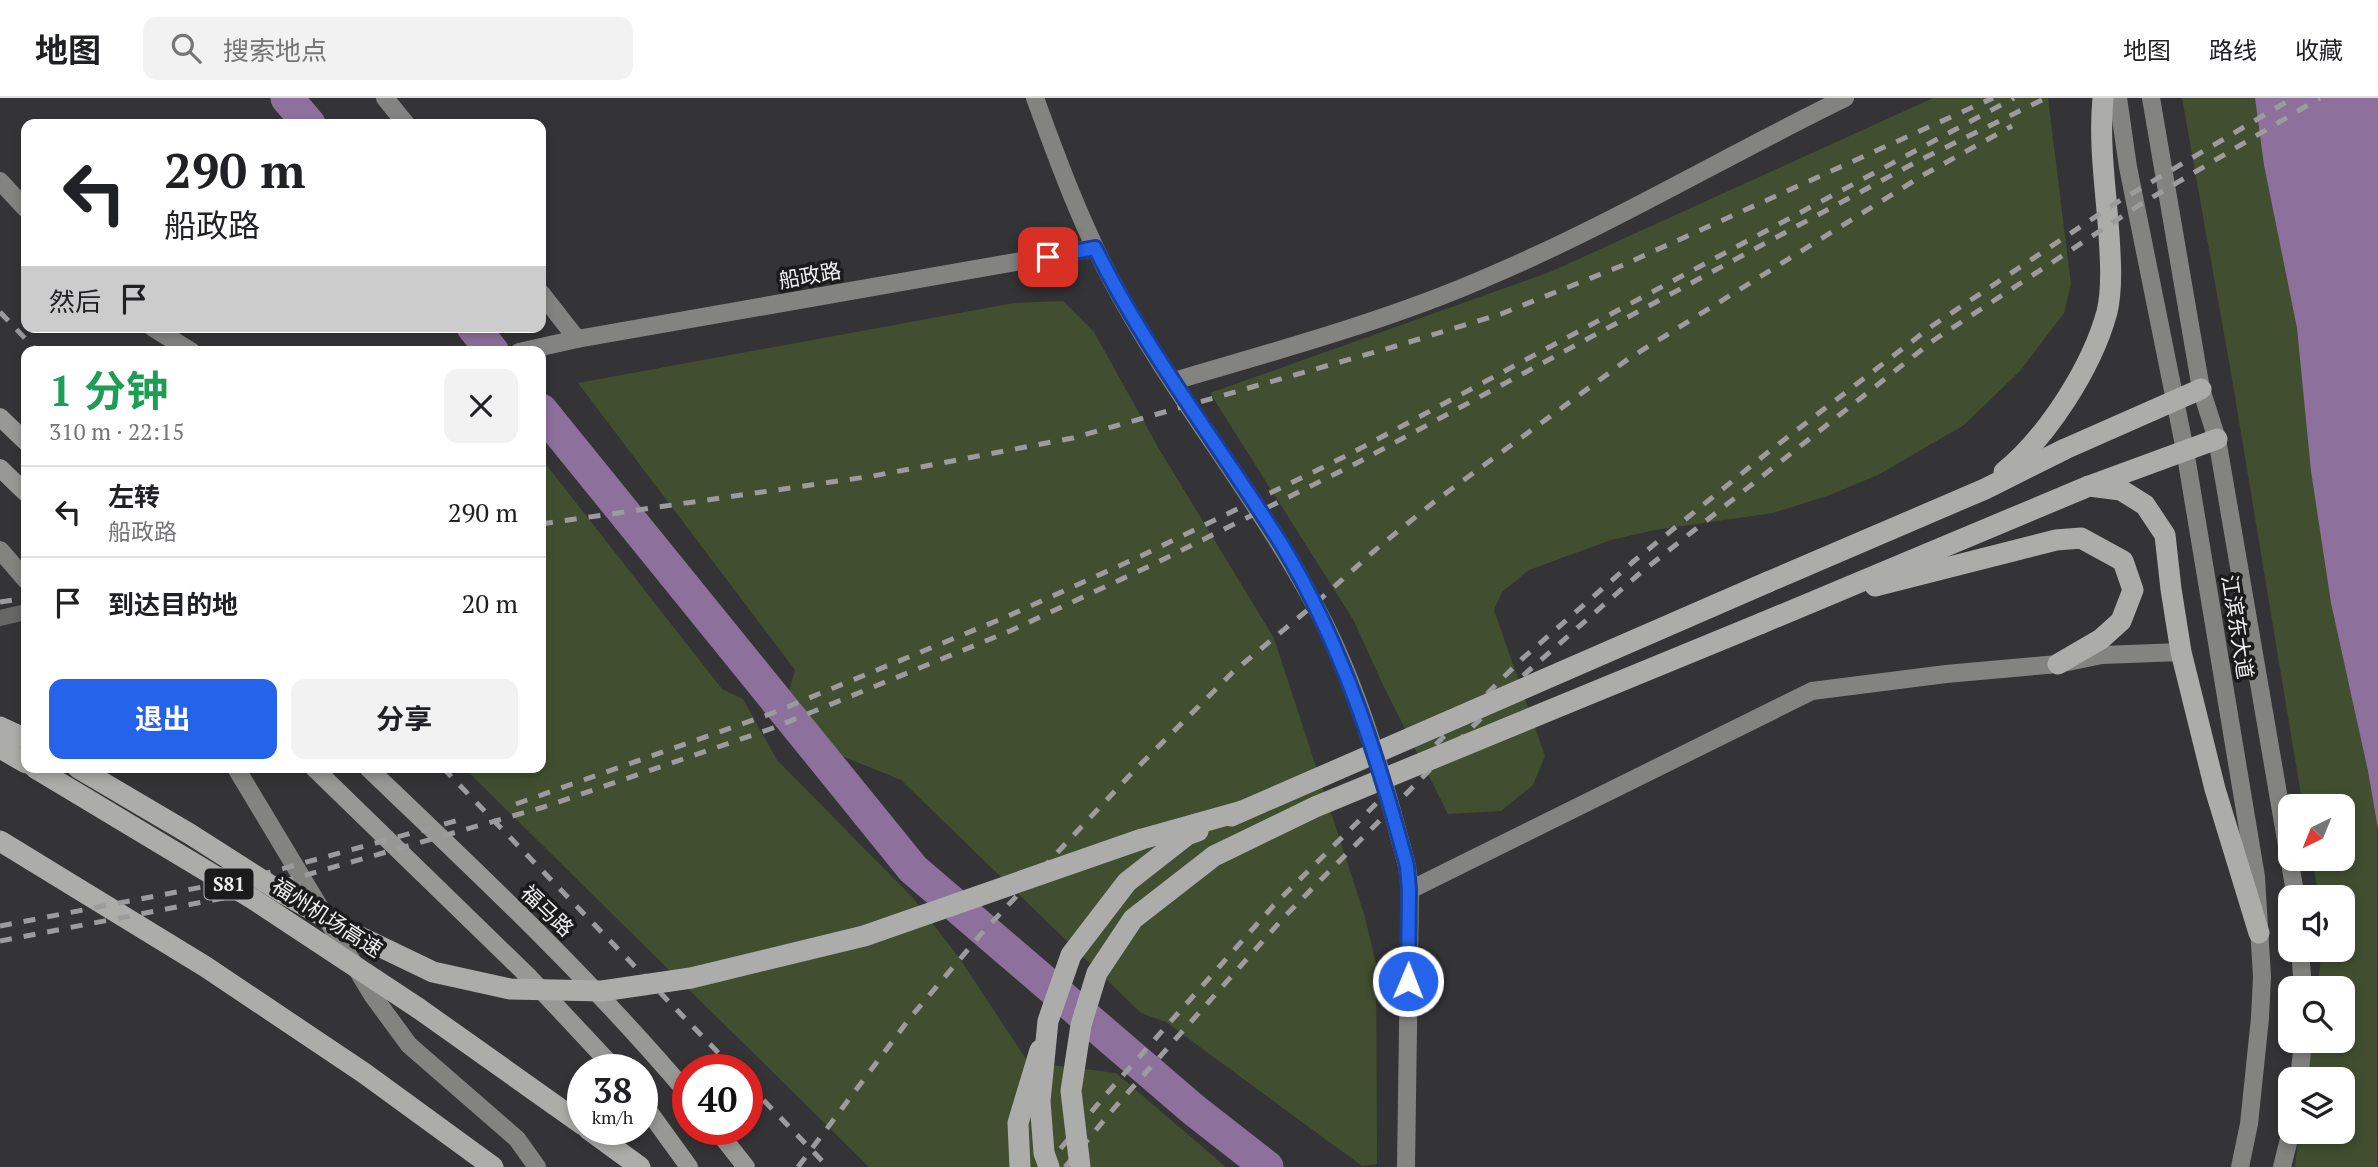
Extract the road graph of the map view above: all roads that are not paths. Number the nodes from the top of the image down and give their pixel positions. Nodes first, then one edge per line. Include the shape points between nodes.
1 (385, 98) edge
2 (1035, 98) edge
3 (1845, 98) edge
4 (2103, 98) edge
5 (2118, 98) edge
6 (2151, 98) edge
7 (402, 119) edge
8 (0, 181) edge
9 (21, 204) edge
10 (1095, 248) junction
11 (546, 299) edge
12 (162, 333) edge
13 (577, 339) junction
14 (182, 346) edge
15 (545, 346) edge
16 (1174, 381) junction
17 (2200, 389) junction
18 (2175, 399) junction
19 (0, 417) edge
20 (21, 437) edge
21 (2217, 439) junction
22 (2185, 450) junction
23 (0, 468) edge
24 (2089, 486) junction
25 (21, 488) edge
26 (1980, 491) junction
27 (2, 559) edge
28 (21, 576) edge
29 (1815, 600) junction
30 (21, 613) edge
31 (0, 618) edge
32 (2181, 652) junction
33 (2058, 664) junction
34 (0, 727) edge
35 (21, 737) edge
36 (0, 748) edge
37 (21, 760) edge
38 (43, 773) edge
39 (86, 773) edge
40 (239, 773) edge
41 (319, 773) edge
42 (373, 773) edge
43 (1242, 811) junction
44 (0, 841) edge
45 (2294, 885) edge
46 (1409, 890) junction
47 (2259, 933) junction
48 (1048, 1021) junction
49 (601, 1054) edge
50 (672, 1076) edge
51 (567, 1114) edge
52 (658, 1124) edge
53 (2288, 1144) edge
54 (610, 1145) edge
55 (729, 1145) edge
56 (493, 1167) edge
57 (537, 1167) edge
58 (640, 1167) edge
59 (689, 1167) edge
60 (746, 1167) edge
61 (1020, 1167) edge
62 (1049, 1167) edge
63 (1080, 1167) edge
64 (1406, 1167) edge
65 (2240, 1167) edge
66 (2282, 1167) edge

1 - 7 street
2 - 10 street
3 - 16 street via 1594,229 1488,277 1367,321
4 - 26 highway via 2100,131 2110,256 2107,310 2092,352 2069,394 2020,459
5 - 18 street, 江滨东大道
6 - 17 street
8 - 9 street
10 - 13 street, 船政路
10 - 16 street
11 - 13 street
12 - 14 street
13 - 15 street, 船政路
16 - 46 street via 1282,546 1328,631 1363,718 1407,866
17 - 18 highway
17 - 21 street
18 - 22 street, 江滨东大道
18 - 26 highway
19 - 20 main road
21 - 22 highway
21 - 45 street
22 - 24 highway
22 - 47 street, 江滨东大道 via 2249,831
23 - 25 main road
24 - 29 highway
24 - 32 highway via 2121,490 2145,505 2165,535
26 - 43 highway, bridge
27 - 28 street
29 - 33 highway via 2056,540 2081,538 2123,561 2133,590 2121,621 2101,639
29 - 63 highway, bridge via 1315,807 1214,856 1133,919 1097,973 1081,1025 1071,1091
30 - 31 street
32 - 33 street via 2102,655
32 - 47 highway via 2215,789
33 - 46 street via 1812,691
34 - 35 highway
36 - 37 highway
38 - 51 highway, 福州机场高速 / S81, bridge via 253,899
39 - 43 highway, bridge via 354,934 433,972 510,989 602,991 705,975 864,936 1142,839
40 - 57 street via 373,996 409,1045 517,1139
41 - 49 main road via 528,976
42 - 50 main road, 福马路 via 570,965
43 - 48 highway, bridge via 1187,835 1127,883 1071,955
44 - 56 highway via 206,967
46 - 64 street
47 - 65 street, 江滨东大道 via 2260,1018
48 - 61 highway, bridge via 1018,1123
48 - 62 highway, bridge via 1040,1101
52 - 59 main road
53 - 66 street
54 - 58 highway
55 - 60 main road

